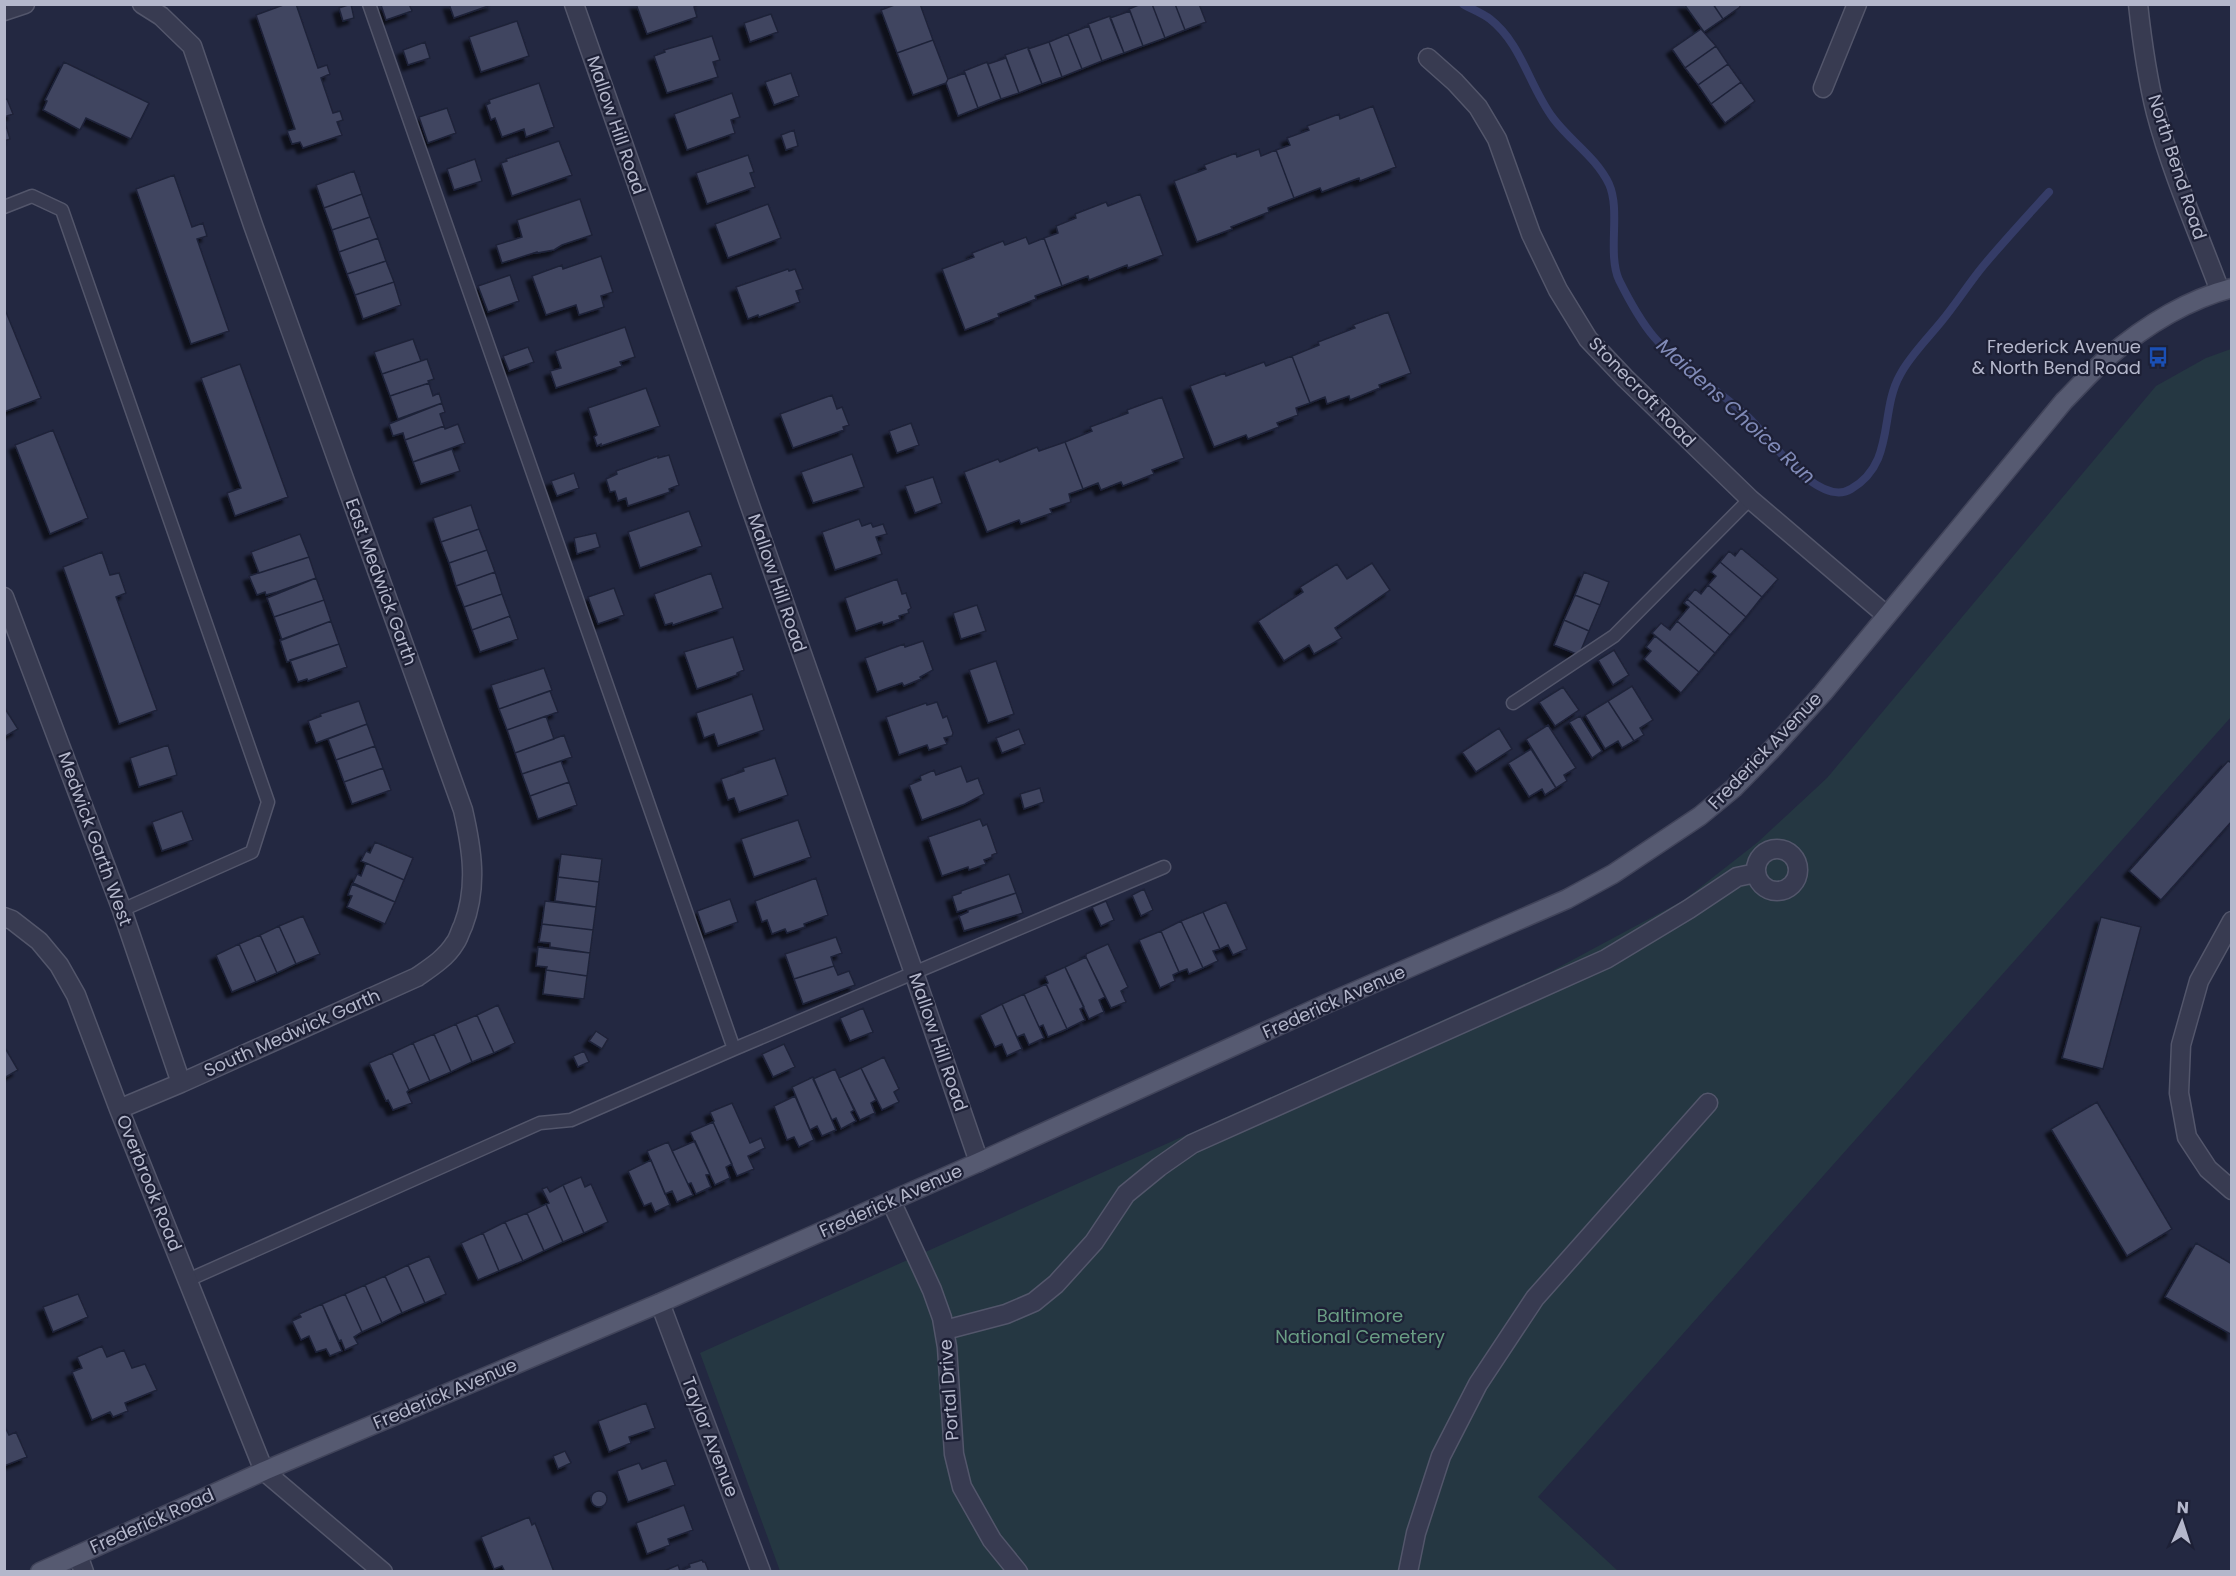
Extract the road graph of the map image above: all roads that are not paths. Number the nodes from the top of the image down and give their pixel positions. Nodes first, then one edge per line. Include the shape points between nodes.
1 (25, 4) edge
2 (142, 4) edge
3 (369, 4) edge
4 (574, 4) edge
5 (1857, 4) edge
6 (2138, 4) edge
7 (4, 12) edge
8 (1428, 58) dead end
9 (1823, 88) dead end
10 (4, 207) edge
11 (2226, 289) edge
12 (1750, 499) junction
13 (4, 597) edge
14 (1886, 615) junction
15 (1513, 703) dead end
16 (1164, 867) dead end
17 (1756, 873) dead end
18 (122, 910) junction
19 (4, 917) edge
20 (2232, 921) edge
21 (456, 943) joint
22 (915, 973) junction
23 (734, 1049) junction
24 (181, 1083) junction
25 (1708, 1103) dead end
26 (119, 1108) junction
27 (979, 1162) junction
28 (2232, 1191) edge
29 (891, 1201) junction
30 (188, 1280) junction
31 (660, 1303) junction
32 (945, 1330) junction
33 (264, 1471) junction
34 (81, 1563) edge
35 (40, 1572) edge
36 (382, 1572) edge
37 (761, 1572) edge
38 (1018, 1572) edge
39 (1408, 1572) edge

1 - 7 street
2 - 21 street, East Medwick Garth via 161,16 192,46 463,810 472,848 473,883
3 - 23 lane
4 - 22 street, Mallow Hill Road
5 - 9 street
6 - 11 street, North Bend Road via 2143,53 2157,114 2179,181
8 - 12 street, Stonecroft Road via 1478,107 1497,139 1532,234 1558,290 1588,339
10 - 18 lane via 32,196 62,210 268,802 252,852
11 - 14 main road, Frederick Avenue via 2181,308 2106,358 2064,401
12 - 14 street, Stonecroft Road
12 - 15 lane via 1614,636
13 - 18 street, Medwick Garth West
14 - 27 main road, Frederick Avenue via 1823,693 1734,788 1700,816 1613,874 1567,899
16 - 22 lane
17 - 32 street via 1737,877 1606,959 1192,1144 1126,1194 1094,1242 1034,1302 1006,1314
18 - 24 street, Medwick Garth West
19 - 26 street, Overbrook Road via 39,941 58,965 76,995
20 - 28 street via 2199,981 2181,1045 2179,1093 2187,1137 2208,1169
21 - 24 street, South Medwick Garth via 417,977
22 - 23 lane
22 - 27 street, Mallow Hill Road
23 - 30 lane via 571,1120 540,1123
24 - 26 street, South Medwick Garth
25 - 39 street via 1534,1298 1478,1384 1441,1456
26 - 30 street, Overbrook Road
27 - 29 main road, Frederick Avenue
29 - 31 main road, Frederick Avenue
29 - 32 street, Portal Drive via 932,1290
30 - 33 street, Overbrook Road
31 - 33 main road, Frederick Avenue
31 - 37 street, Taylor Avenue
32 - 38 street, Portal Drive via 954,1454 962,1487 992,1540
33 - 34 main road, Frederick Road
33 - 36 street
34 - 35 main road, Frederick Road

